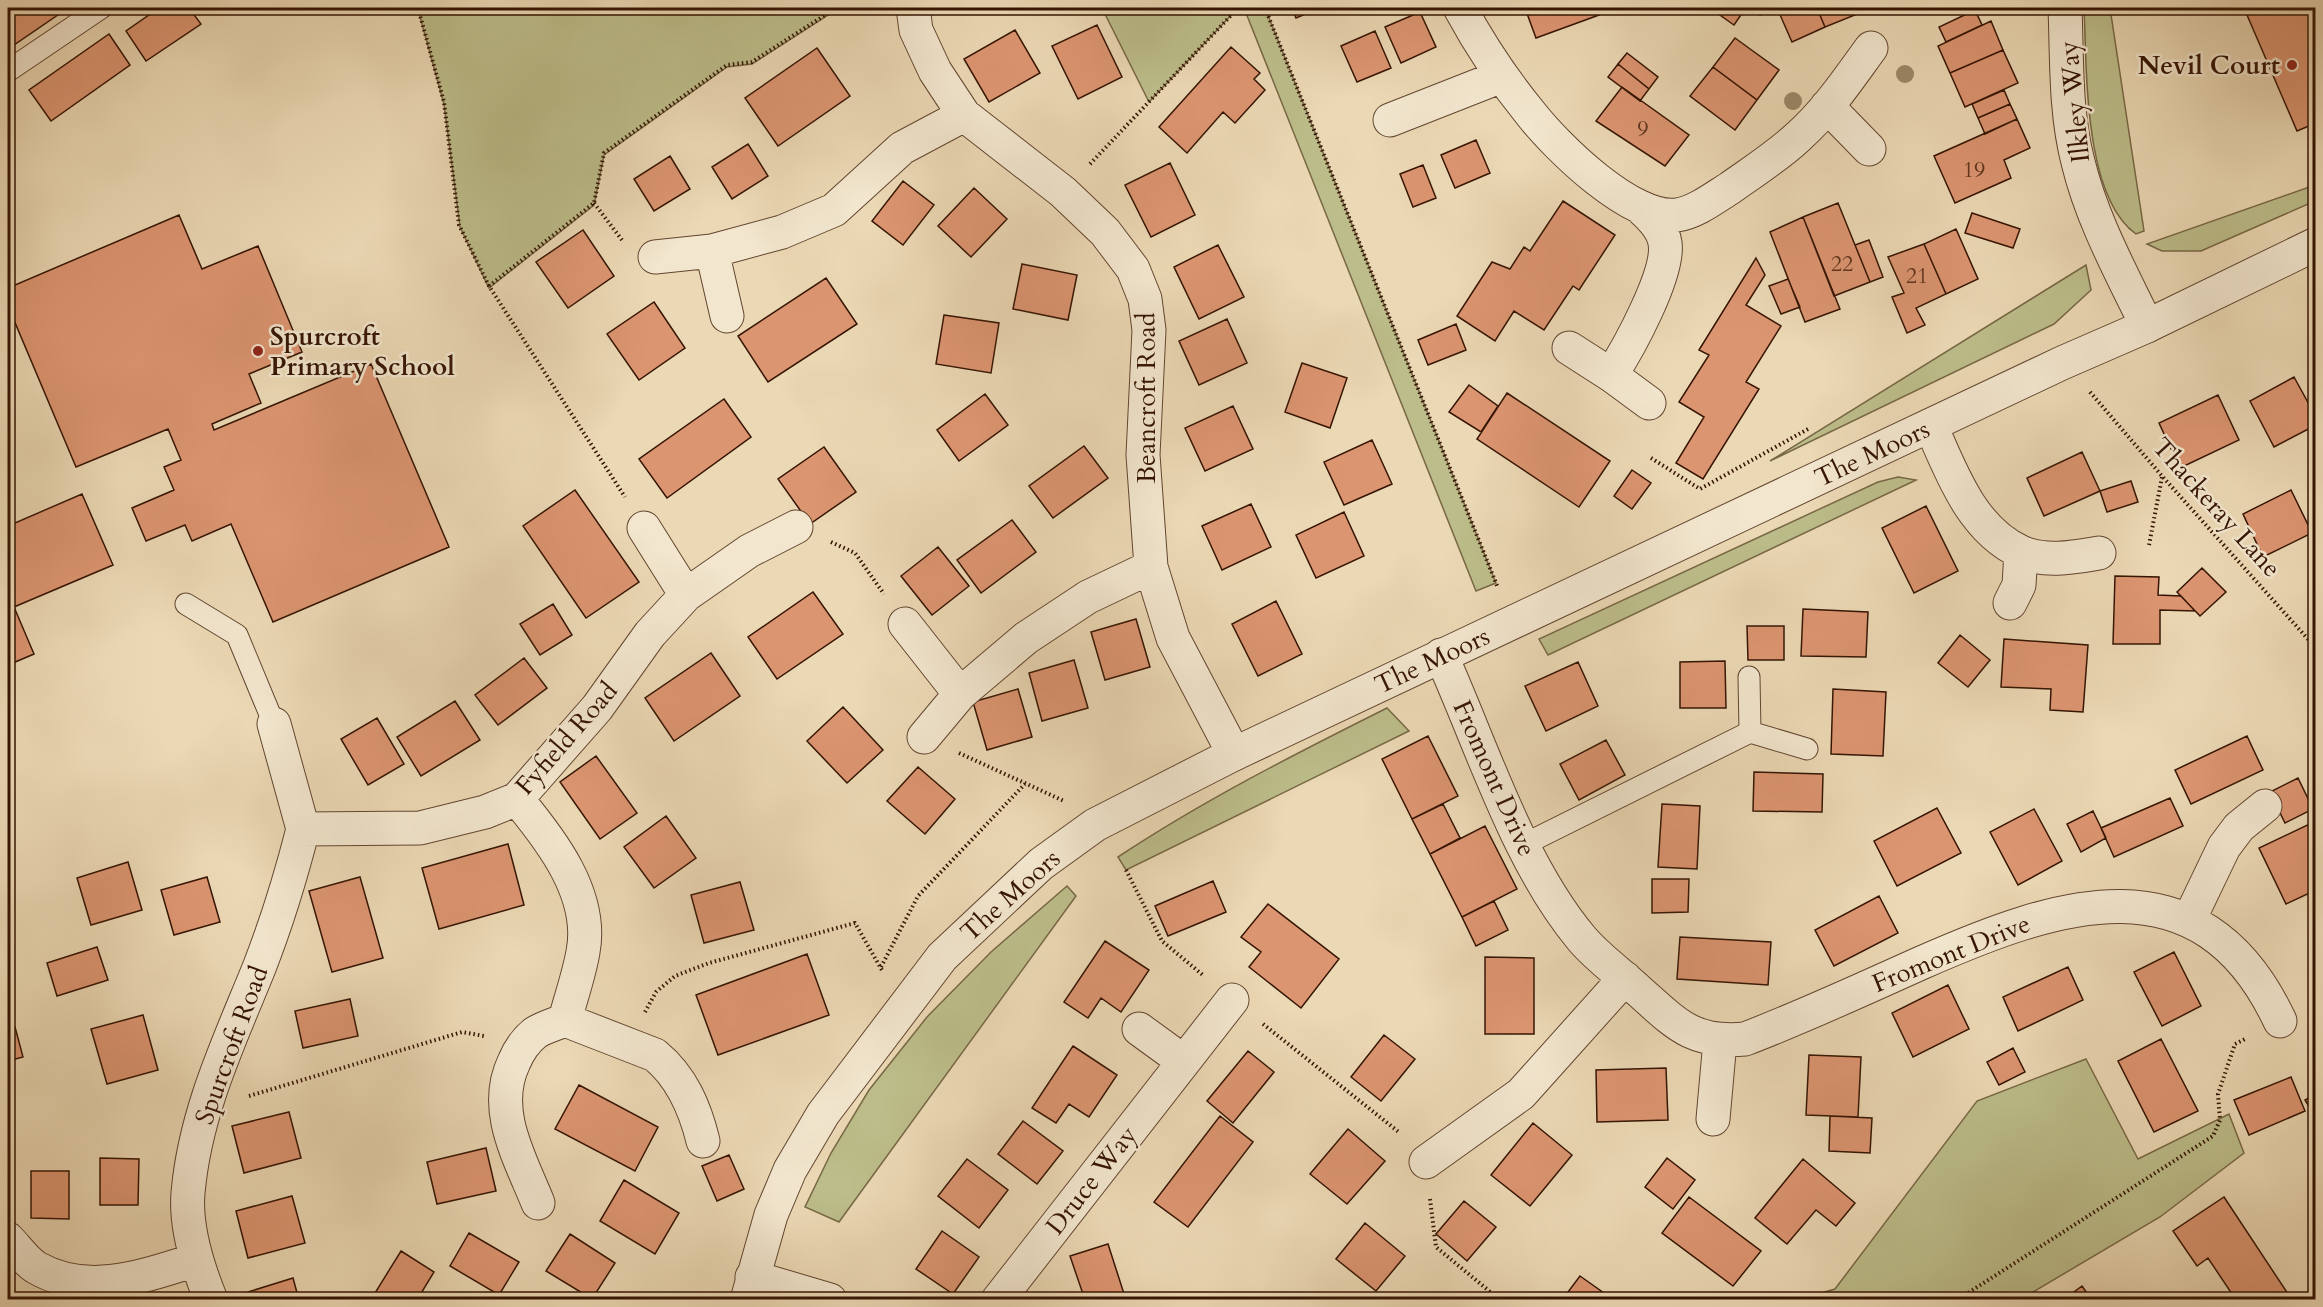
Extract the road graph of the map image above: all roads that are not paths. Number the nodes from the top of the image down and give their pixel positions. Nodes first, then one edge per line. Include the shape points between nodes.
1 (101, 8) edge
2 (913, 8) edge
3 (1460, 8) edge
4 (2064, 8) edge
5 (1871, 48) dead end
6 (8, 71) edge
7 (1502, 76) junction
8 (1827, 106) junction
9 (964, 114) junction
10 (1390, 120) dead end
11 (1869, 149) dead end
12 (1642, 208) junction
13 (2316, 244) edge
14 (712, 251) junction
15 (655, 257) dead end
16 (727, 316) dead end
17 (2146, 326) junction
18 (1569, 348) dead end
19 (1611, 375) junction
20 (1649, 403) dead end
21 (1931, 426) junction
22 (796, 527) road end
23 (644, 528) road end
24 (2021, 552) junction
25 (2099, 553) dead end
26 (1151, 567) junction
27 (686, 595) junction
28 (2010, 603) dead end
29 (186, 604) dead end
30 (905, 624) road end
31 (1441, 656) junction
32 (1749, 677) dead end
33 (960, 694) junction
34 (274, 724) joint
35 (1750, 732) junction
36 (924, 737) road end
37 (1807, 749) dead end
38 (1234, 754) junction
39 (517, 798) junction
40 (2265, 806) dead end
41 (303, 829) junction
42 (1523, 845) junction
43 (2189, 920) junction
44 (1625, 978) junction
45 (1232, 1000) road end
46 (565, 1020) junction
47 (2280, 1021) road end
48 (1138, 1029) dead end
49 (1720, 1041) junction
50 (1184, 1061) junction
51 (1713, 1119) dead end
52 (703, 1141) dead end
53 (1426, 1162) road end
54 (538, 1203) dead end
55 (8, 1239) edge
56 (195, 1260) junction
57 (749, 1288) edge
58 (211, 1299) edge
59 (830, 1299) edge
60 (998, 1299) edge

1 - 6 lane
2 - 9 street, Beancroft Road via 916,30 935,71
3 - 7 street
4 - 17 street, Ilkley Way via 2070,113 2078,161 2093,212
5 - 8 street
7 - 10 street
7 - 12 street via 1532,116 1569,153 1614,191
8 - 11 street
8 - 12 street via 1772,160 1702,206 1677,215
9 - 14 street via 902,148 834,210 782,232
9 - 26 street, Beancroft Road via 1063,192 1120,250 1133,269 1145,299 1149,330 1143,455
12 - 19 street via 1660,229 1666,251 1634,339
13 - 17 street, The Moors
14 - 15 street
14 - 16 street
17 - 21 street, The Moors
18 - 19 street
19 - 20 street
21 - 24 street via 1964,496 1988,529
21 - 31 street, The Moors
22 - 27 street, Fyfield Road via 749,551
23 - 27 street
24 - 25 street via 2043,557
24 - 28 street via 2019,585
26 - 33 street via 1088,597 1026,638
26 - 38 street, Beancroft Road via 1173,639
27 - 39 street, Fyfield Road via 650,633 597,708
29 - 34 lane via 237,635
30 - 33 street
31 - 38 street, The Moors
31 - 42 street, Fromont Drive
32 - 35 lane
33 - 36 street
34 - 41 street
35 - 37 lane
35 - 42 lane
38 - 57 street, The Moors via 1095,825 1041,864 942,957 823,1114 790,1170 771,1215
39 - 41 street, Fyfield Road via 485,812 420,828
39 - 46 street via 546,834 564,865 583,912 584,950
40 - 43 street via 2239,827 2224,847
41 - 56 street, Spurcroft Road via 284,897 202,1110 188,1195
42 - 44 street, Fromont Drive via 1549,895 1583,940
43 - 47 street, Fromont Drive via 2223,942 2250,971 2268,994
43 - 49 street, Fromont Drive via 2124,905 2094,906 2034,918 1976,939 1768,1030 1745,1039
44 - 49 street, Fromont Drive via 1693,1034
44 - 53 street via 1521,1094
45 - 50 street, Druce Way
46 - 52 street via 655,1055 675,1076 691,1103
46 - 54 street via 537,1032 523,1044 507,1076 503,1101 509,1130
48 - 50 street
49 - 51 street
50 - 60 street, Druce Way
55 - 56 street via 36,1267 63,1279 91,1283 134,1280
56 - 58 street, Spurcroft Road
57 - 59 street

